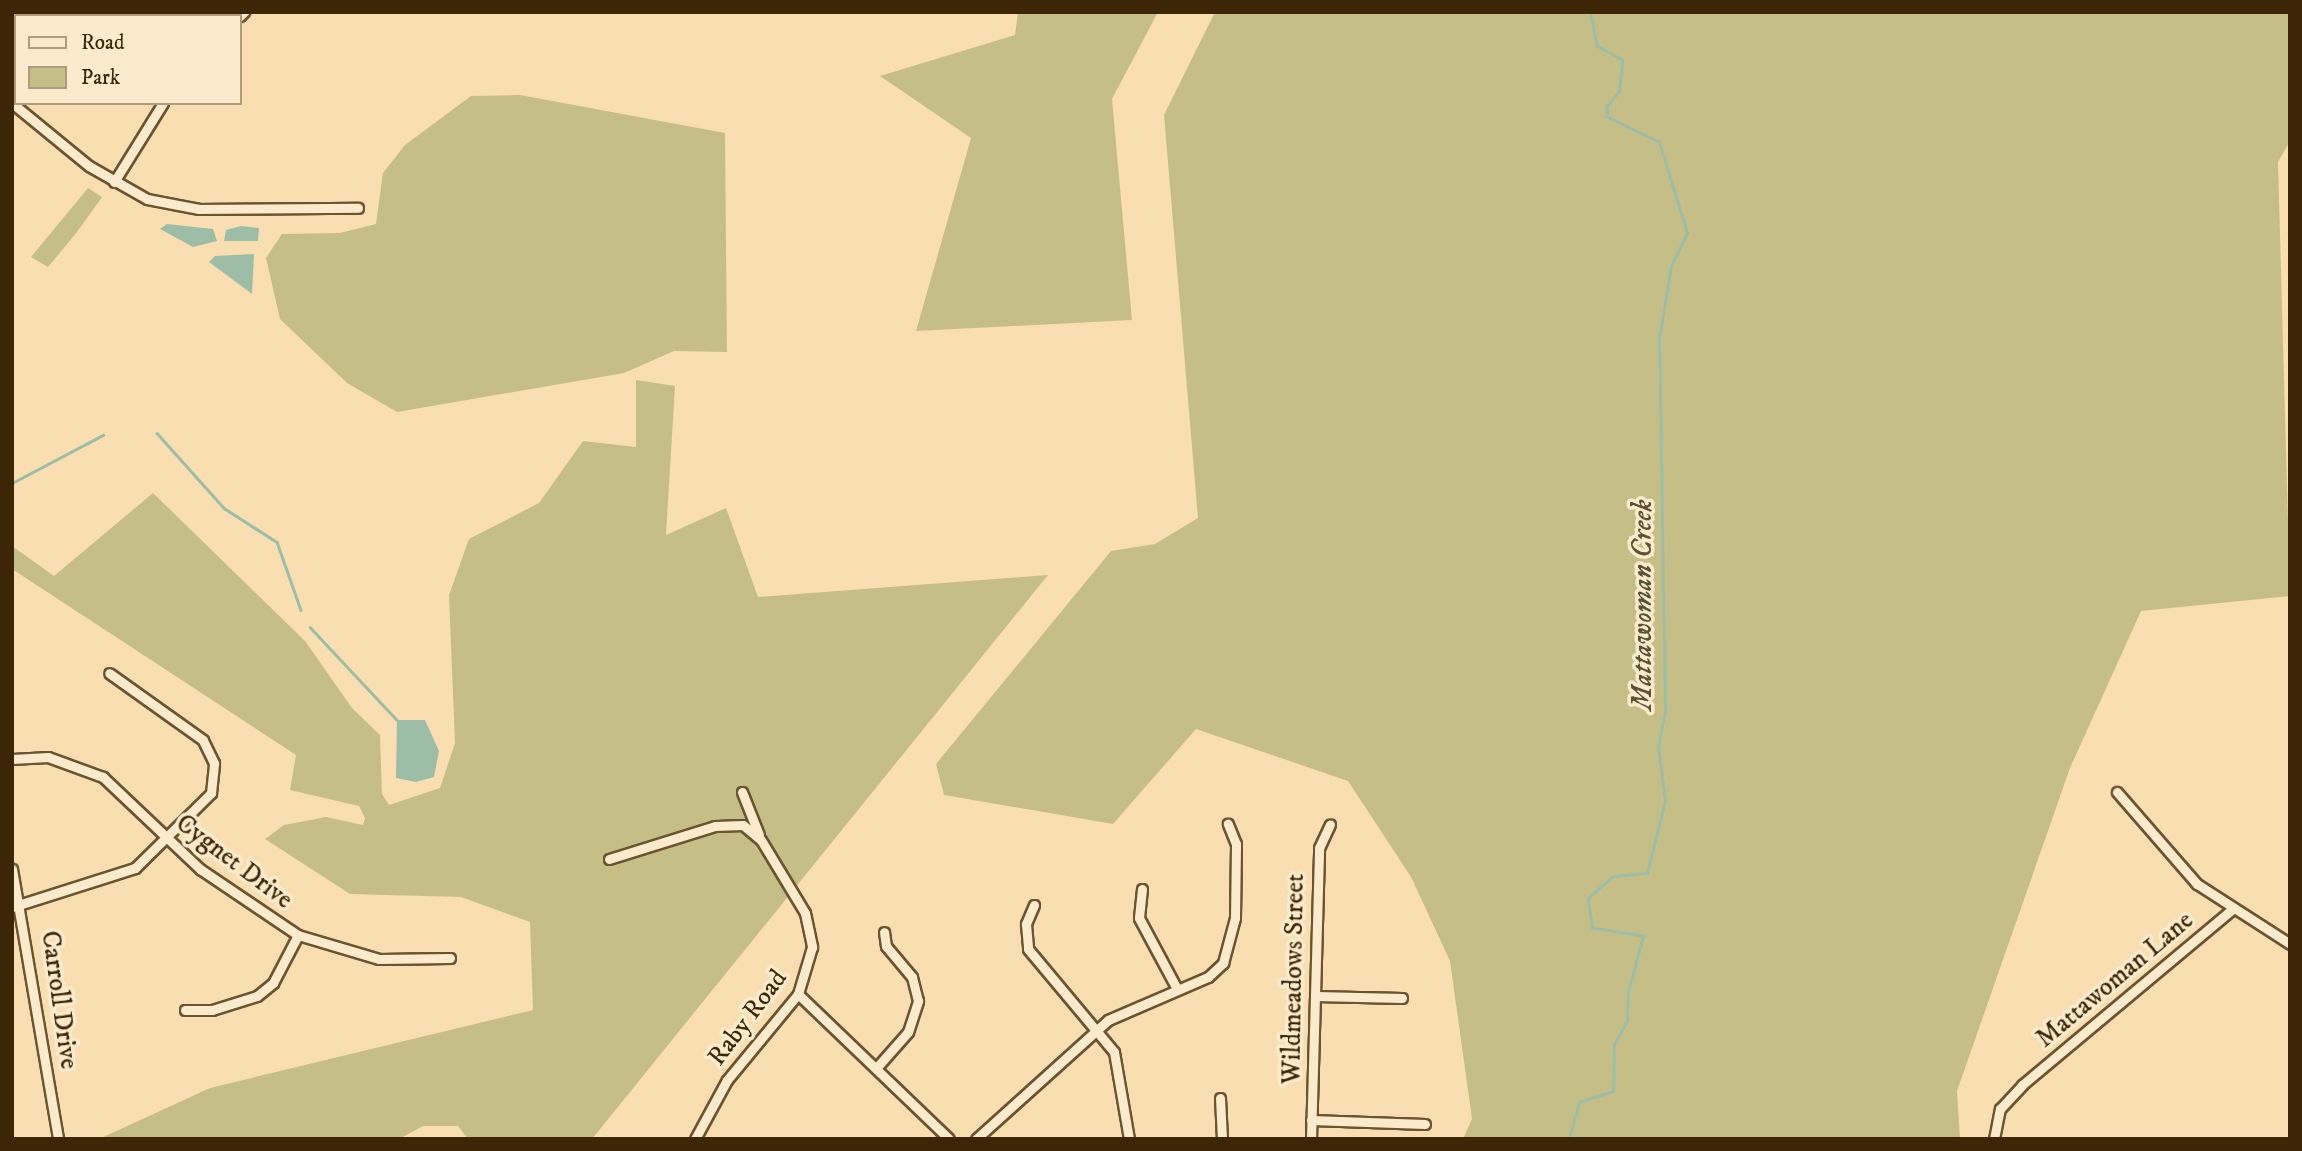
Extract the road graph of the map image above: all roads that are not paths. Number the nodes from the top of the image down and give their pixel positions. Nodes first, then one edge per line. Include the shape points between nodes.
1 (15, 105) edge
2 (162, 105) edge
3 (114, 183) junction
4 (358, 208) dead end
5 (109, 673) dead end
6 (12, 759) edge
7 (742, 792) dead end
8 (2117, 792) dead end
9 (1228, 824) dead end
10 (1330, 824) dead end
11 (761, 840) junction
12 (167, 841) junction
13 (609, 859) dead end
14 (12, 869) edge
15 (1142, 889) dead end
16 (23, 902) junction
17 (1034, 905) dead end
18 (12, 907) edge
19 (2231, 909) junction
20 (884, 932) dead end
21 (298, 935) junction
22 (2290, 944) edge
23 (450, 958) dead end
24 (1177, 989) junction
25 (797, 994) junction
26 (1315, 996) junction
27 (1402, 998) dead end
28 (185, 1010) dead end
29 (1096, 1032) junction
30 (878, 1066) junction
31 (1220, 1098) dead end
32 (1311, 1120) junction
33 (1425, 1124) dead end
34 (58, 1139) edge
35 (695, 1139) edge
36 (949, 1139) edge
37 (976, 1139) edge
38 (1129, 1139) edge
39 (1222, 1139) edge
40 (1311, 1139) edge
41 (1994, 1139) edge

1 - 3 street
2 - 3 street
3 - 4 street via 146,199 199,209
5 - 12 street via 210,750 211,793
6 - 12 street, Cygnet Drive via 48,757 88,768
7 - 11 street, Raby Road
8 - 19 street via 2197,884
9 - 24 street via 1236,844 1231,944 1208,977
10 - 26 street, Wildmeadows Street via 1319,848
11 - 13 street via 743,825 715,826
11 - 25 street, Raby Road via 811,933 810,961
12 - 16 street via 127,873
12 - 21 street, Cygnet Drive
14 - 16 street, Carroll Drive
15 - 24 street via 1139,918
16 - 18 street
16 - 34 street, Carroll Drive
17 - 29 street via 1026,925 1028,949
19 - 22 street, Mattawoman Lane
19 - 41 street, Mattawoman Lane via 2022,1085 2000,1109
20 - 30 street via 886,946 912,977 918,1001 908,1032
21 - 23 street, Cygnet Drive via 379,959
21 - 28 street via 273,983 257,996 212,1010
24 - 29 street
25 - 30 street
25 - 35 street, Raby Road via 727,1080
26 - 27 street
26 - 32 street, Wildmeadows Street
29 - 37 street
29 - 38 street via 1121,1069
30 - 36 street
31 - 39 street
32 - 33 street
32 - 40 street, Wildmeadows Street

